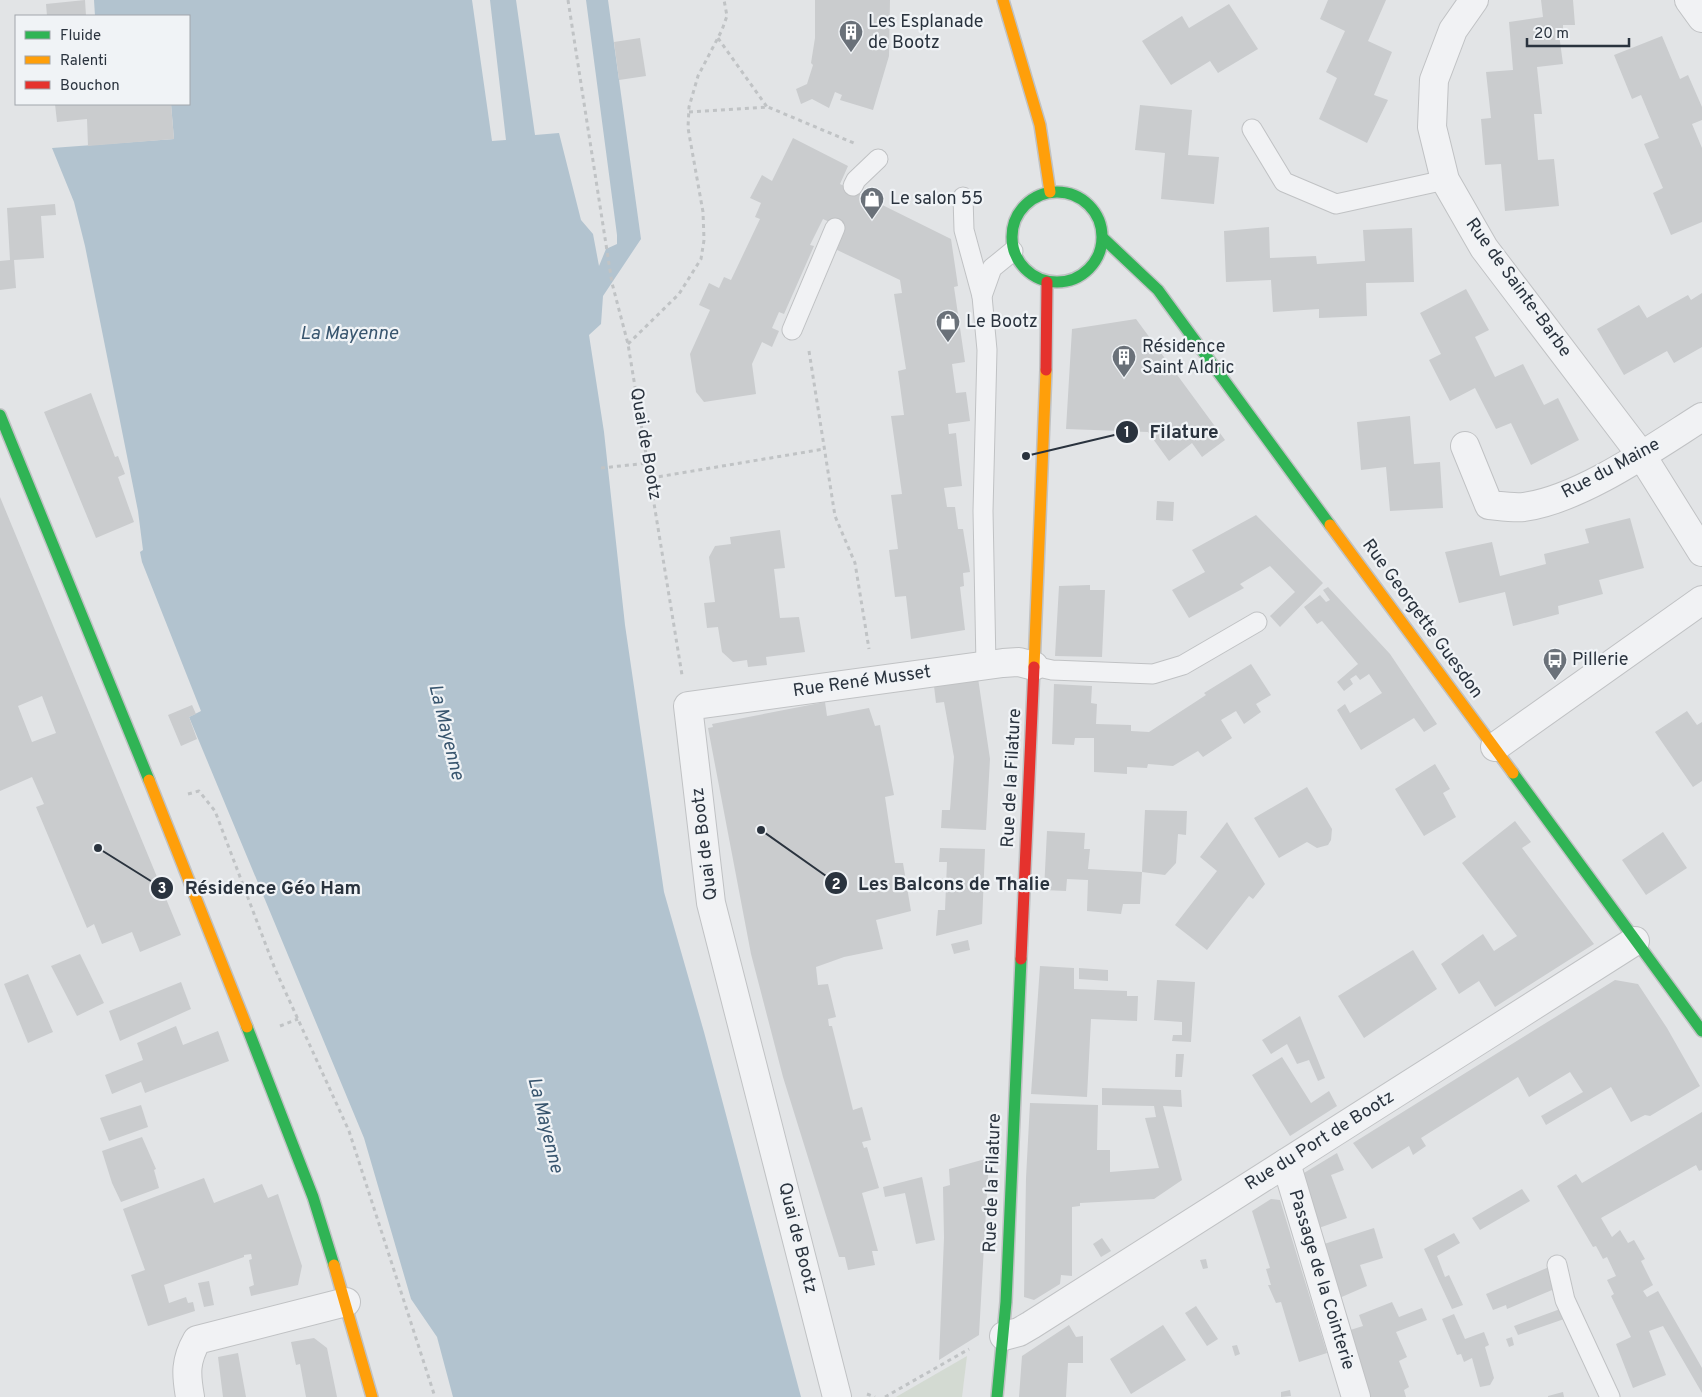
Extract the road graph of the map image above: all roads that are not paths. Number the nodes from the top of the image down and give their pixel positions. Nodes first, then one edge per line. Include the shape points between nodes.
1 (1002, 0) edge
2 (1474, 0) edge
3 (1689, 0) edge
4 (1702, 18) edge
5 (1252, 129) dead end
6 (878, 159) dead end
7 (1445, 180) junction
8 (853, 186) dead end
9 (1050, 192) junction
10 (963, 197) dead end
11 (835, 228) dead end
12 (1103, 238) junction
13 (1013, 251) junction
14 (1047, 282) junction
15 (982, 296) junction
16 (792, 330) road end
17 (0, 414) edge
18 (1702, 417) edge
19 (1465, 446) dead end
20 (1642, 456) junction
21 (1702, 552) edge
22 (1702, 600) edge
23 (1257, 622) dead end
24 (986, 665) junction
25 (1034, 666) junction
26 (688, 706) joint
27 (1495, 747) junction
28 (1635, 941) junction
29 (1702, 1031) edge
30 (1286, 1163) junction
31 (1557, 1265) dead end
32 (346, 1302) junction
33 (1004, 1336) junction
34 (190, 1397) edge
35 (372, 1397) edge
36 (837, 1397) edge
37 (997, 1397) edge
38 (1356, 1397) edge
39 (1610, 1397) edge

1 - 9 street via 1040,125
2 - 7 street, Rue de Sainte-Barbe via 1453,30 1434,80 1432,127
3 - 4 street
5 - 7 lane via 1284,182 1336,204
6 - 8 lane
7 - 20 street, Rue de Sainte-Barbe via 1484,248
9 - 12 street via 1066,192 1092,208
9 - 13 street via 1035,197 1022,207 1014,220
10 - 15 lane via 964,230
11 - 16 lane
12 - 14 street via 1094,264 1085,273 1073,280
12 - 27 street, Rue Georgette Guesdon via 1158,290
13 - 14 street via 1020,265 1032,276
13 - 15 lane via 992,268
14 - 25 street, Rue de la Filature via 1048,333
15 - 24 lane via 987,350 983,510
17 - 32 street via 313,1197
18 - 20 street, Rue du Maine
19 - 20 street, Rue du Maine via 1489,505 1523,507 1564,497
20 - 21 street, Rue de Sainte-Barbe
22 - 27 street
23 - 25 lane via 1183,665 1152,674 1052,670
24 - 25 street, Rue René Musset via 1019,662
24 - 26 street, Rue René Musset
25 - 33 street, Rue de la Filature
26 - 36 street, Quai de Bootz via 711,903
27 - 28 street, Rue Georgette Guesdon
28 - 29 street, Rue Georgette Guesdon
28 - 30 street, Rue du Port de Bootz
30 - 33 street, Rue du Port de Bootz via 1031,1325
30 - 38 street, Passage de la Cointerie
31 - 39 lane via 1565,1300
32 - 34 street via 197,1340 188,1355
32 - 35 street
33 - 37 street

